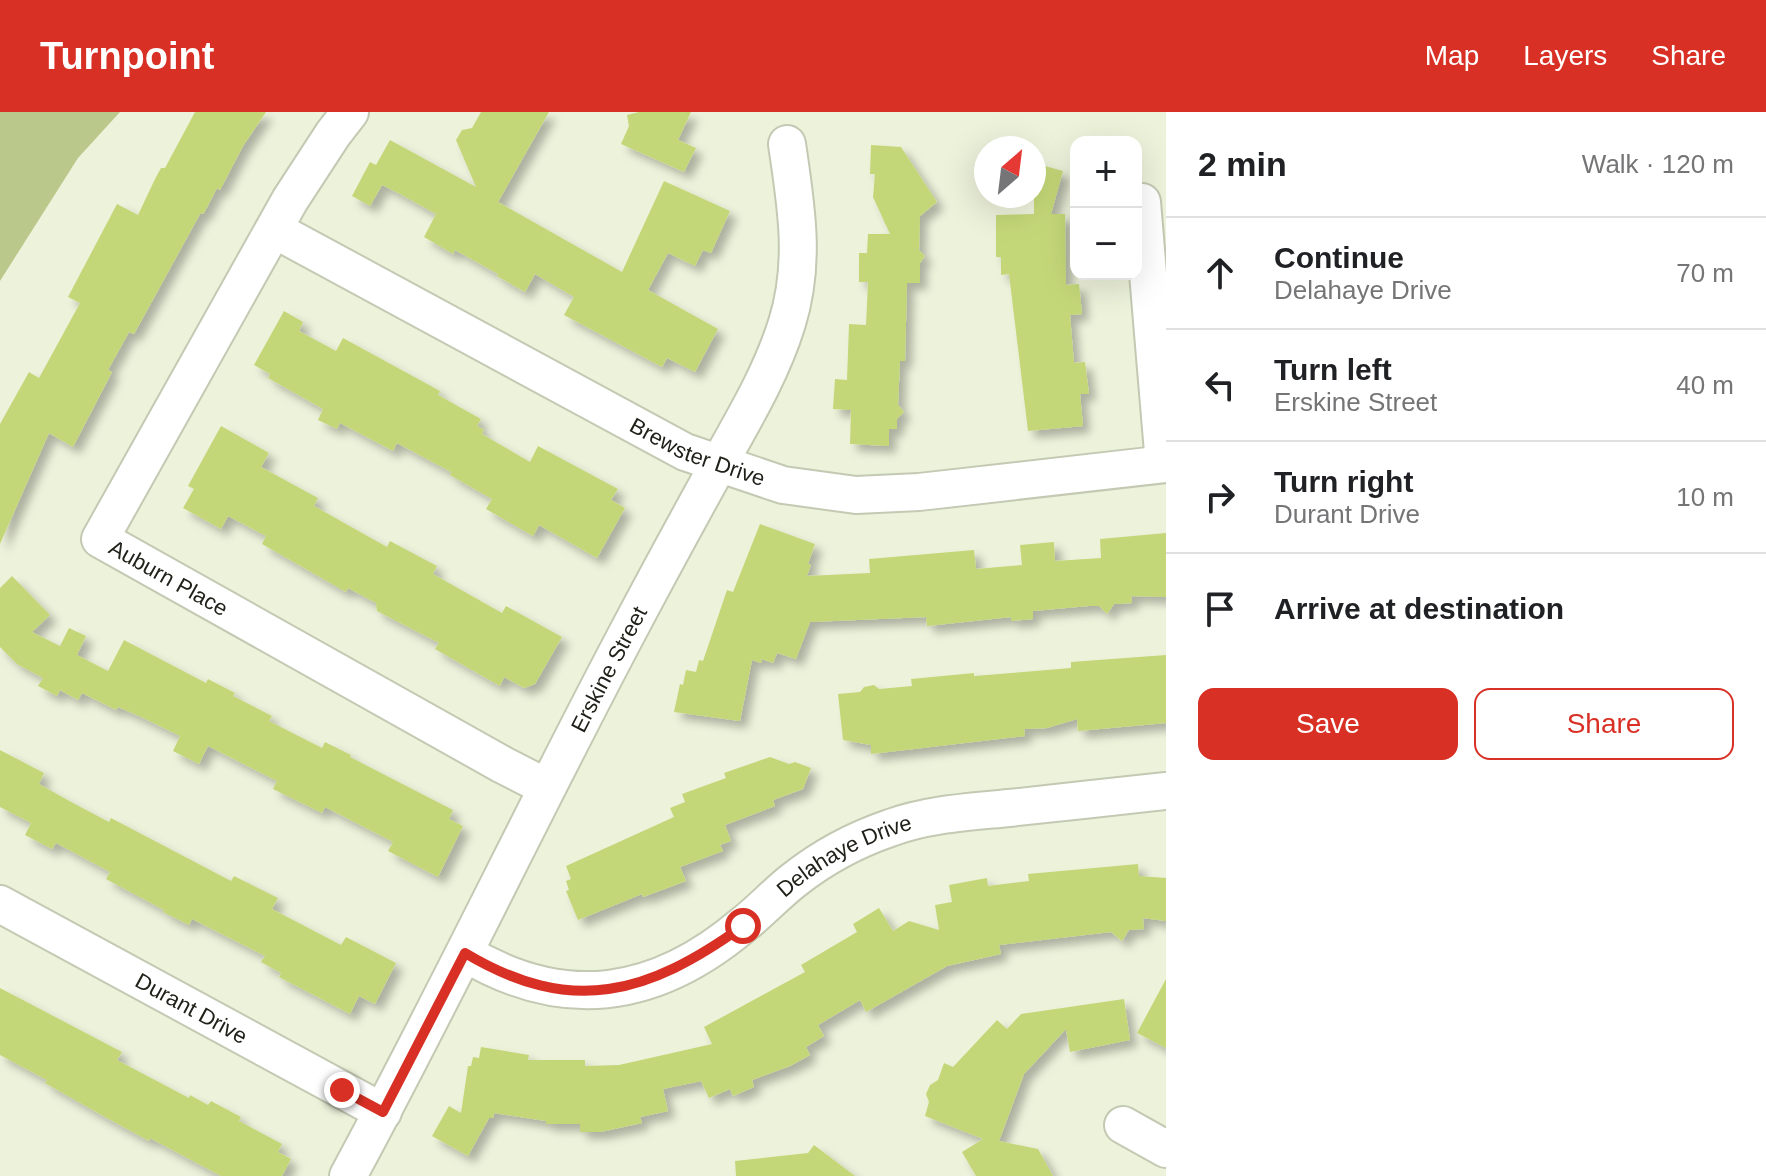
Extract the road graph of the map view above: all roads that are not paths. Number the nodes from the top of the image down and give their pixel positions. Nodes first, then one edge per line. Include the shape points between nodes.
1 (350, 112) edge
2 (787, 144) dead end
3 (1142, 202) dead end
4 (275, 230) junction
5 (1165, 464) edge
6 (718, 465) junction
7 (546, 787) junction
8 (1166, 791) edge
9 (0, 904) edge
10 (465, 953) junction
11 (383, 1112) junction
12 (1123, 1125) dead end
13 (1166, 1149) edge
14 (348, 1176) edge

1 - 4 street, Auburn Place
2 - 6 street, Erskine Street via 799,224 798,279 773,363
3 - 5 street
4 - 6 street, Brewster Drive
4 - 7 street, Auburn Place via 100,539
5 - 6 street, Brewster Drive via 856,495 783,485
6 - 7 street, Erskine Street
7 - 10 street, Erskine Street
8 - 10 street, Delahaye Drive via 933,816 892,827 826,857 701,956 620,989 555,989 489,968
9 - 11 street, Durant Drive
10 - 11 street, Erskine Street
11 - 14 street, Erskine Street
12 - 13 street

